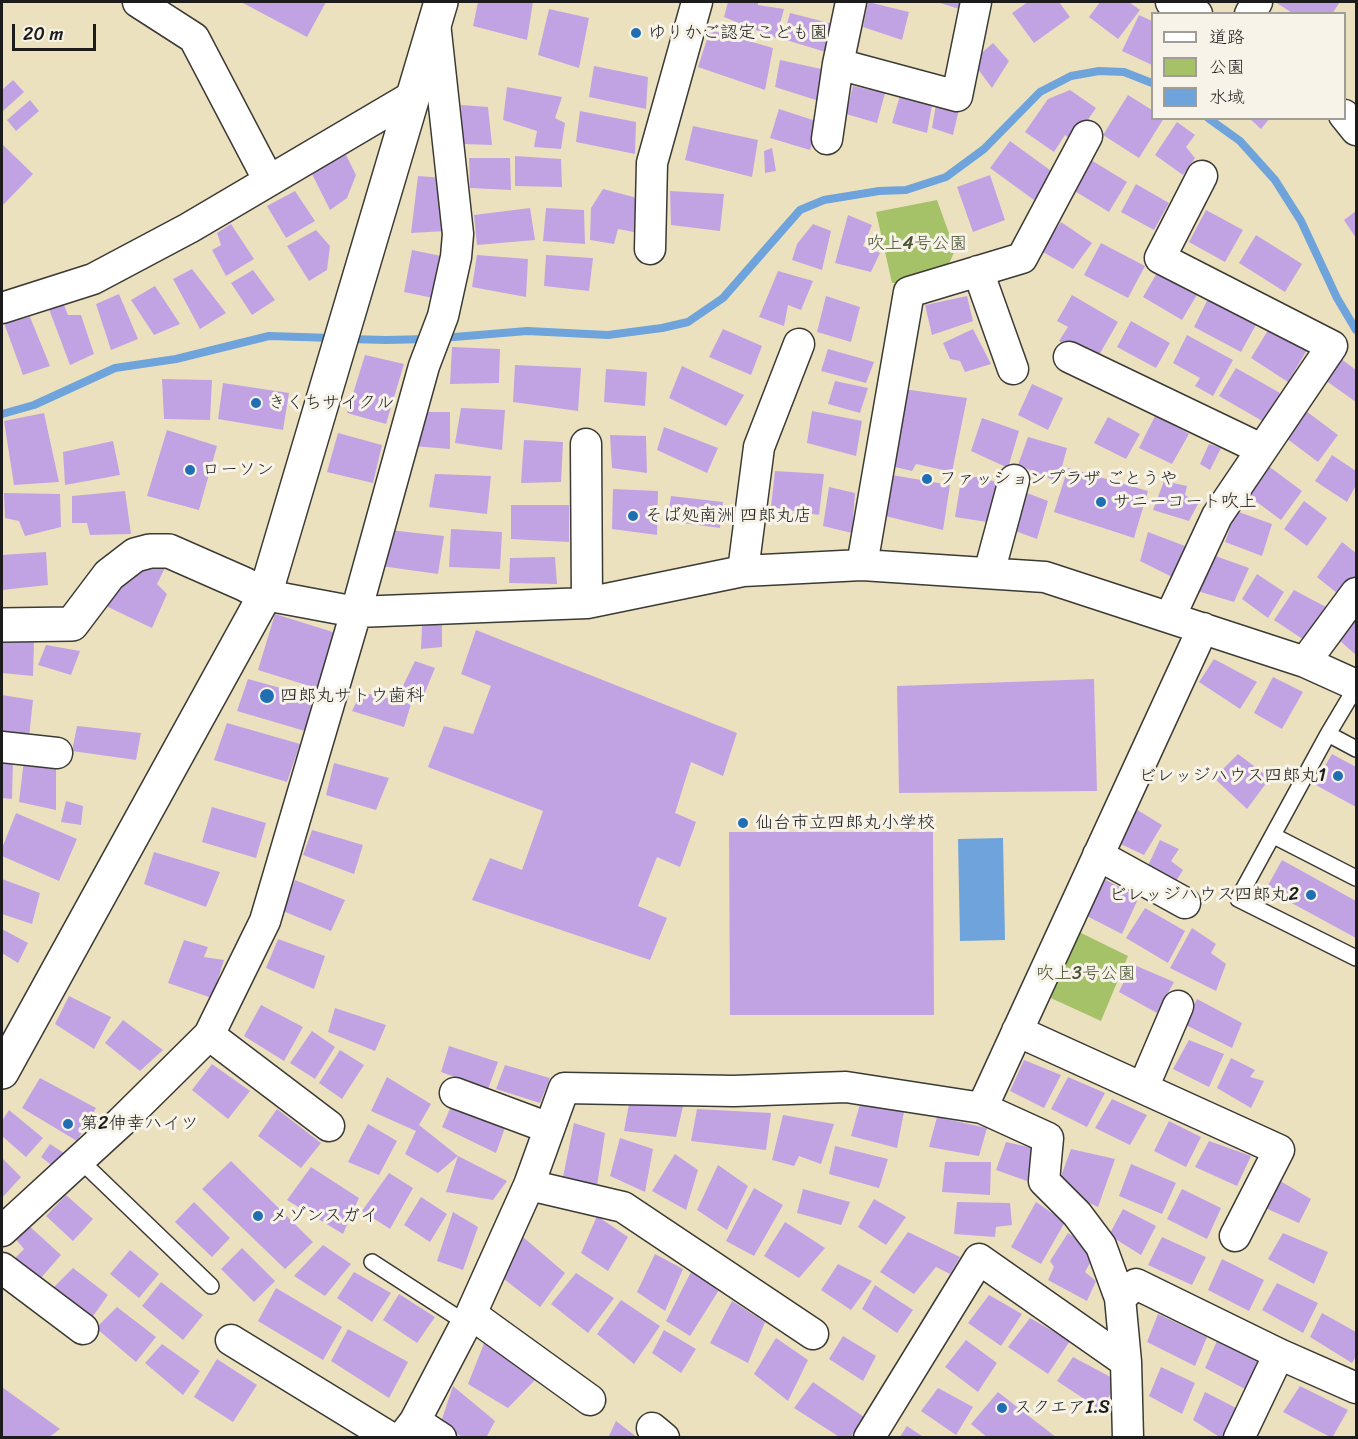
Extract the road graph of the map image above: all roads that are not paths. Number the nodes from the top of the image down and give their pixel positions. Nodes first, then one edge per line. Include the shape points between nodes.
1 (138, 2) edge
2 (697, 2) edge
3 (851, 2) edge
4 (976, 2) edge
5 (1171, 2) edge
6 (438, 12) edge
7 (1193, 12) edge
8 (838, 64) junction
9 (413, 96) junction
10 (1346, 117) edge
11 (1356, 130) edge
12 (1086, 136) dead end
13 (827, 139) dead end
14 (1202, 176) dead end
15 (269, 181) junction
16 (650, 249) dead end
17 (978, 271) junction
18 (2, 308) edge
19 (799, 344) dead end
20 (1069, 357) dead end
21 (1013, 369) dead end
22 (586, 444) dead end
23 (1261, 450) junction
24 (1014, 480) dead end
25 (862, 565) junction
26 (742, 571) junction
27 (989, 573) junction
28 (1356, 593) edge
29 (265, 596) junction
30 (587, 603) junction
31 (356, 612) junction
32 (1170, 616) junction
33 (2, 625) edge
34 (1203, 628) junction
35 (1305, 662) junction
36 (1356, 686) edge
37 (1328, 734) junction
38 (2, 747) edge
39 (1356, 749) edge
40 (57, 753) dead end
41 (1274, 837) junction
42 (1098, 855) junction
43 (1356, 878) edge
44 (1185, 903) dead end
45 (1356, 958) edge
46 (1178, 1006) dead end
47 (1017, 1031) junction
48 (208, 1035) junction
49 (2, 1072) edge
50 (1143, 1088) junction
51 (455, 1093) dead end
52 (982, 1108) junction
53 (329, 1126) dead end
54 (549, 1128) junction
55 (80, 1160) junction
56 (529, 1185) junction
57 (2, 1231) edge
58 (1235, 1236) dead end
59 (372, 1262) dead end
60 (2, 1268) edge
61 (211, 1286) dead end
62 (1120, 1298) junction
63 (468, 1318) junction
64 (83, 1329) dead end
65 (813, 1334) dead end
66 (231, 1340) dead end
67 (1279, 1354) junction
68 (1126, 1362) junction
69 (1356, 1388) edge
70 (590, 1400) dead end
71 (409, 1429) edge
72 (391, 1437) edge
73 (441, 1437) edge
74 (869, 1437) edge
75 (1128, 1437) edge
76 (1239, 1437) edge

1 - 15 street via 194,38
2 - 16 street via 652,162
3 - 8 street
4 - 8 street via 957,96
5 - 7 street
6 - 9 street
6 - 31 street via 458,234 456,257 443,316 424,366
8 - 13 street
9 - 15 street
9 - 29 street
10 - 11 street
12 - 17 street via 1022,258
14 - 23 street via 1160,258 1332,346
15 - 18 street via 93,279
17 - 21 street
17 - 25 street via 909,292
19 - 26 street via 759,447
20 - 23 street
22 - 30 street
23 - 32 street via 1217,516
24 - 27 street
25 - 26 street
25 - 27 street
26 - 30 street
27 - 32 street via 1045,577
28 - 35 street
29 - 31 street
29 - 33 street via 169,551 150,551 135,555 109,575 72,624
29 - 49 street
30 - 31 street
31 - 48 street via 265,921
32 - 34 street
34 - 35 street
34 - 42 street
35 - 36 street
36 - 37 lane
37 - 39 lane
37 - 41 lane
38 - 40 street
41 - 43 lane
41 - 45 lane via 1238,899
42 - 44 street
42 - 47 street
46 - 50 street
47 - 50 street
47 - 52 street
48 - 53 street
48 - 55 street
50 - 58 street via 1279,1150
51 - 54 street
52 - 54 street via 846,1087 564,1088
52 - 62 street via 1048,1138 1044,1181 1077,1214 1101,1246
54 - 56 street
55 - 57 street
55 - 61 lane
56 - 63 street
56 - 65 street via 623,1207
59 - 63 lane
60 - 64 street
62 - 67 street via 1136,1284
62 - 68 street
63 - 70 street
63 - 71 street
66 - 72 street
67 - 69 street
67 - 76 street
68 - 74 street via 979,1259
68 - 75 street
71 - 73 street

